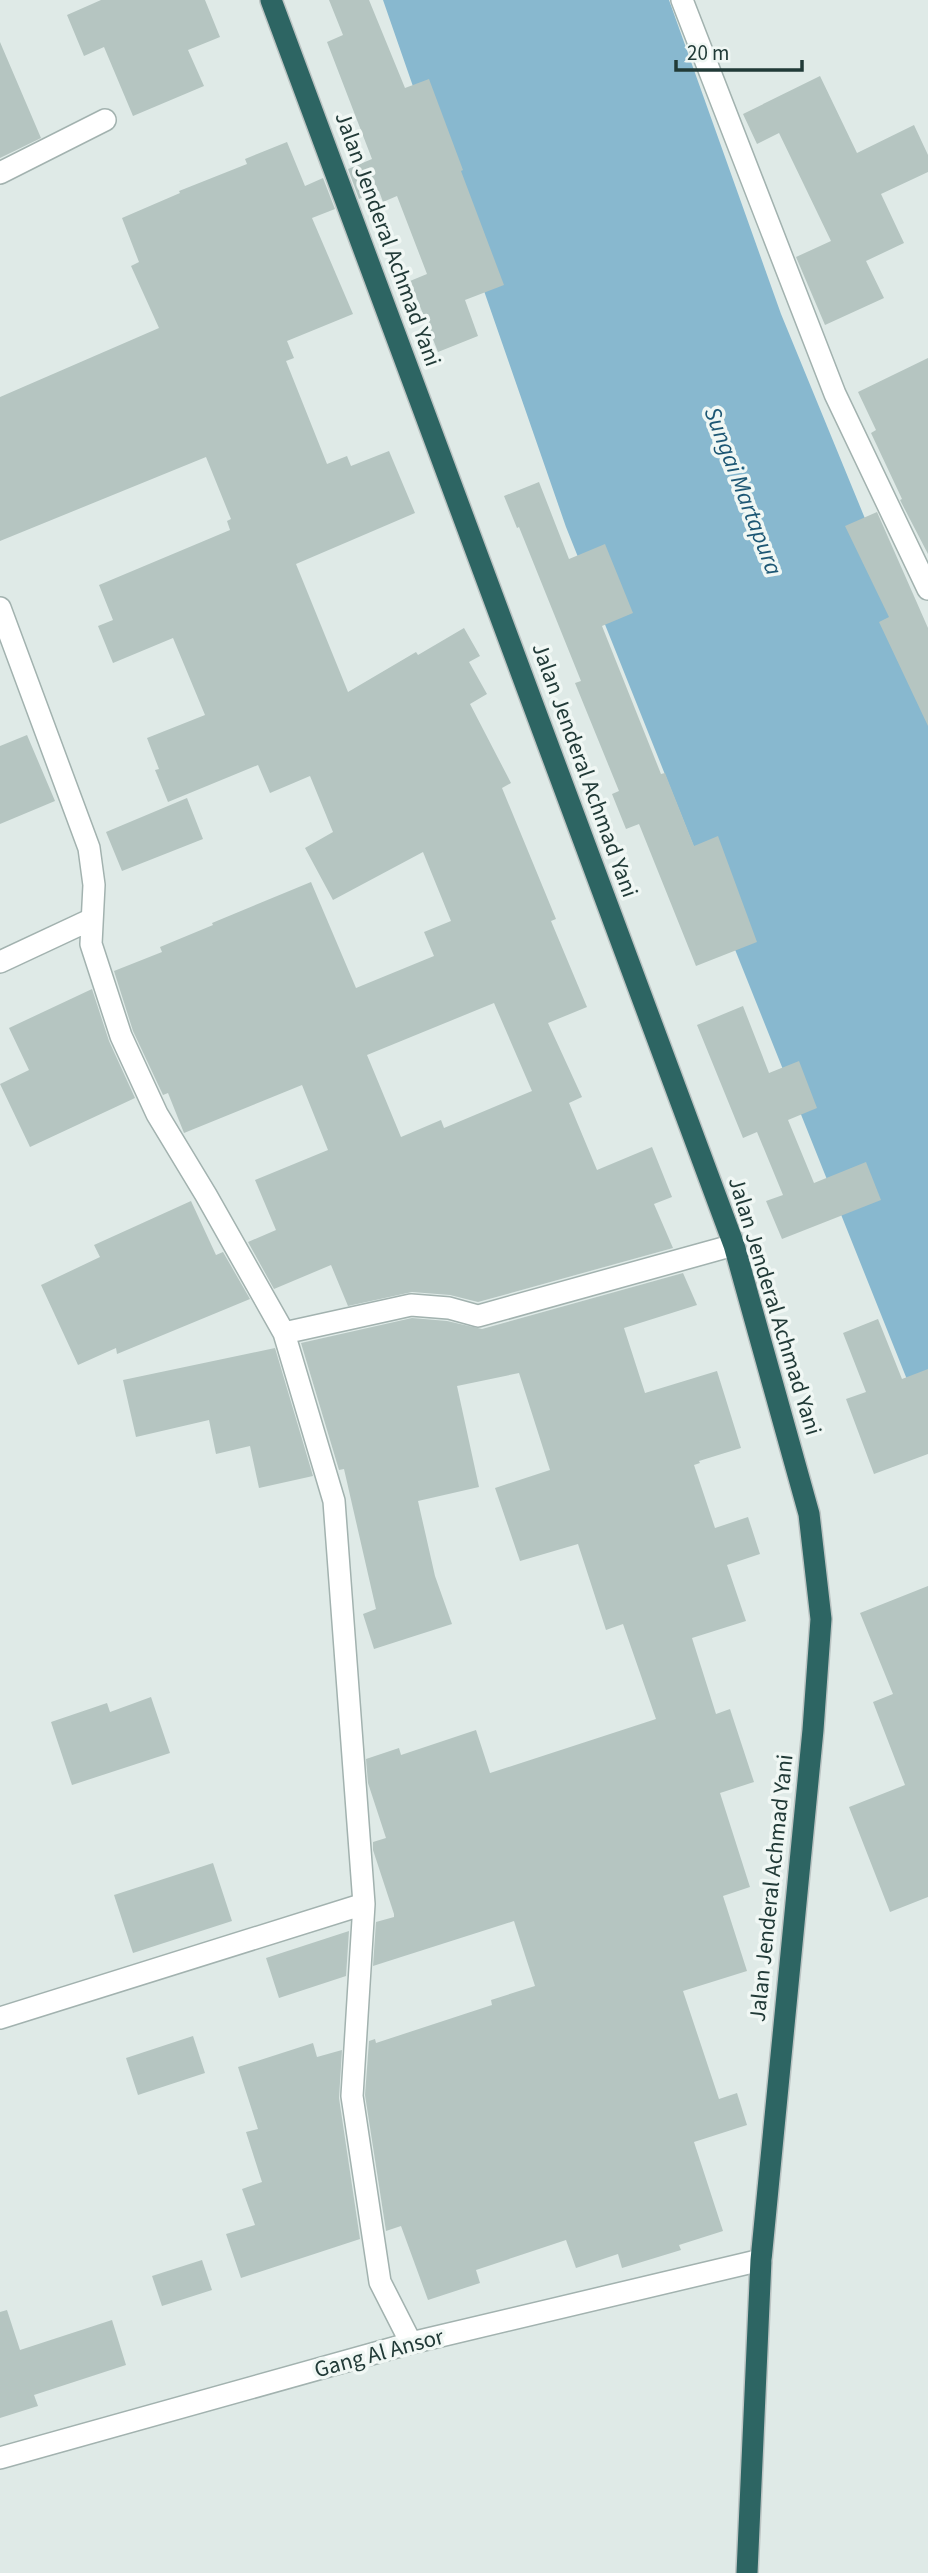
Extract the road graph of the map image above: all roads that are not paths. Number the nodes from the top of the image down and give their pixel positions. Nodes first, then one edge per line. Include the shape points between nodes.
1 (271, 0) edge
2 (681, 0) edge
3 (105, 120) dead end
4 (0, 173) edge
5 (928, 589) edge
6 (0, 608) edge
7 (92, 919) junction
8 (0, 962) edge
9 (734, 1245) junction
10 (284, 1333) junction
11 (364, 1904) junction
12 (0, 2018) edge
13 (761, 2260) junction
14 (411, 2343) junction
15 (0, 2458) edge
16 (747, 2573) edge

1 - 9 highway, Jalan Jenderal Achmad Yani
2 - 5 street via 835,394
3 - 4 street
6 - 7 street via 89,848
7 - 8 street
7 - 10 street via 91,944 121,1036 157,1114
9 - 10 street via 478,1316 411,1304
9 - 13 highway, Jalan Jenderal Achmad Yani via 809,1514 821,1619
10 - 11 street via 334,1501
11 - 12 street
11 - 14 street via 352,2096 380,2282
13 - 14 street, Gang Al Ansor
13 - 16 highway, Jalan Jenderal Achmad Yani
14 - 15 street, Gang Al Ansor

